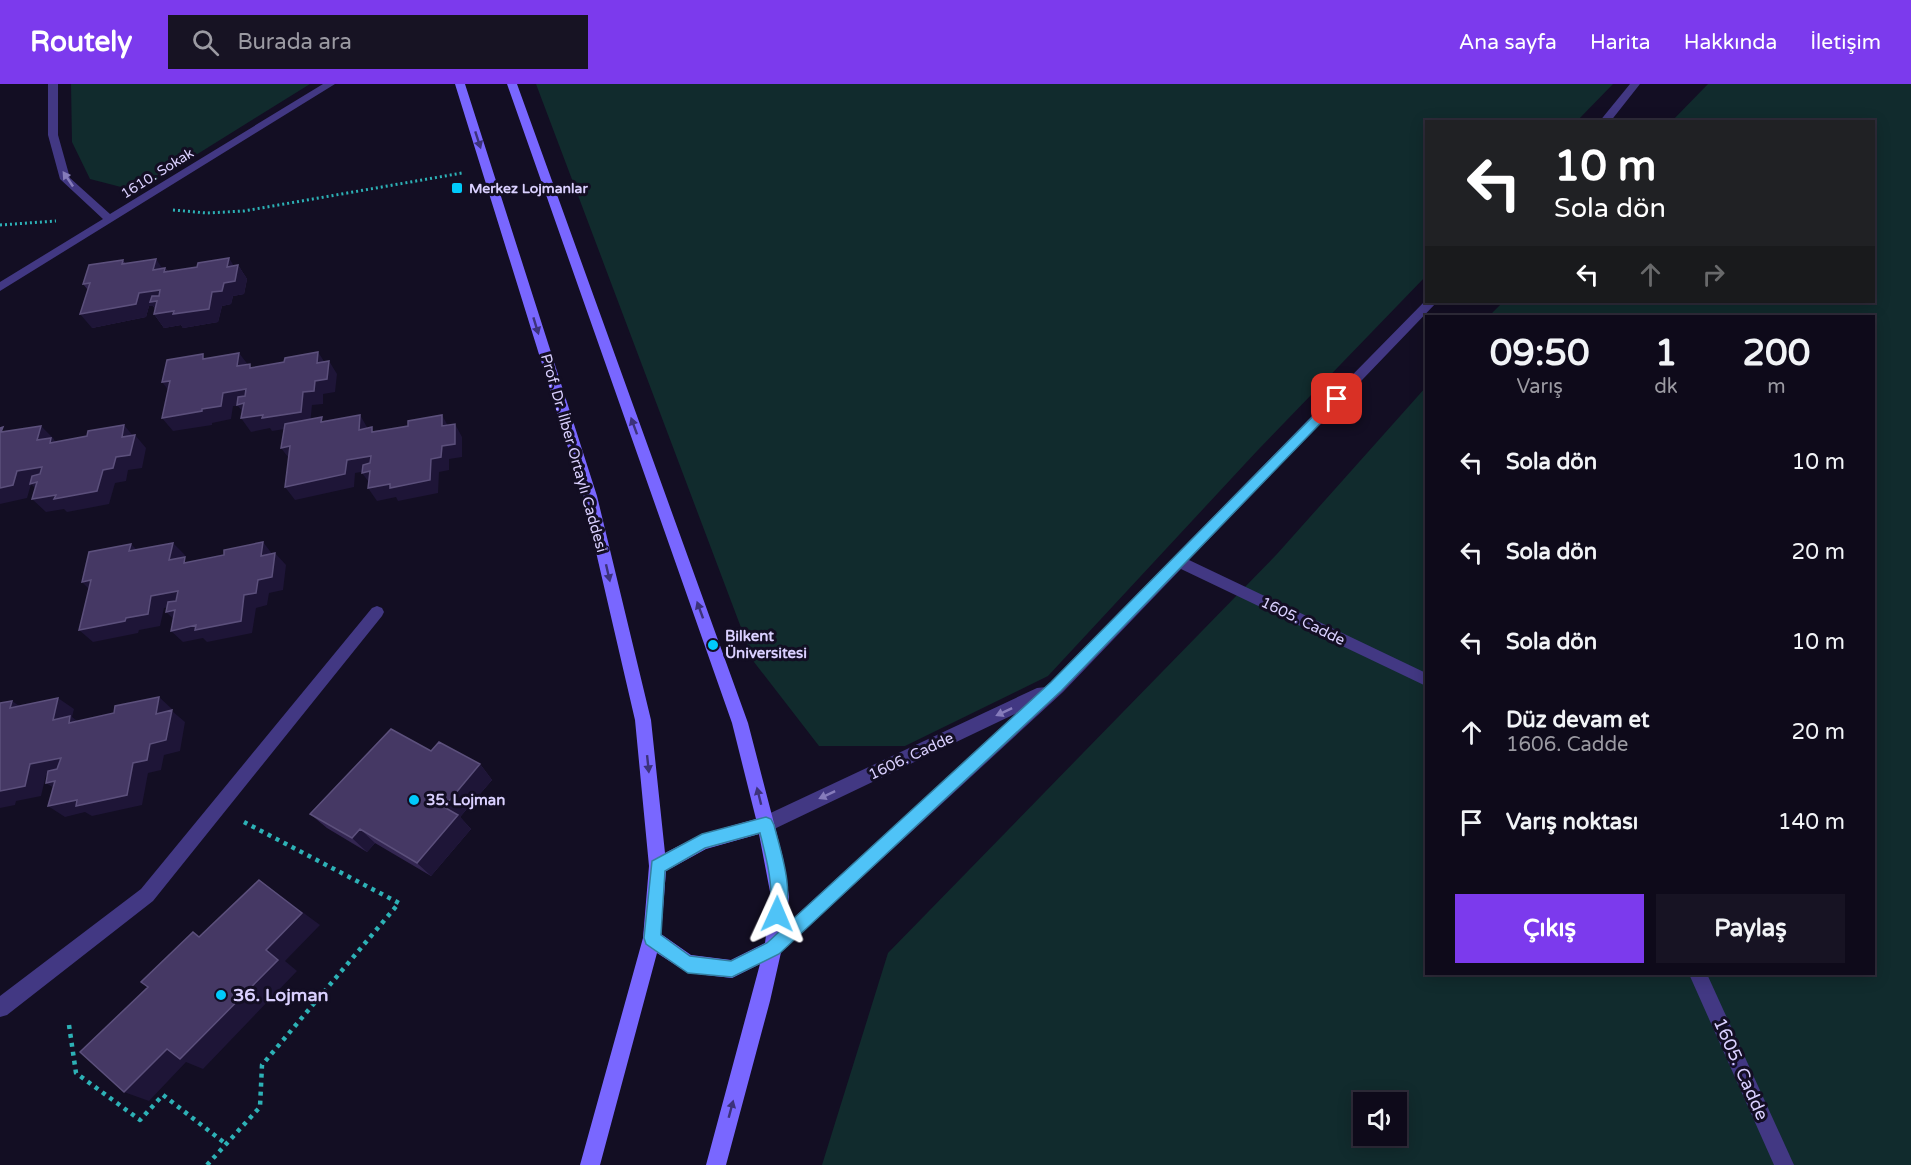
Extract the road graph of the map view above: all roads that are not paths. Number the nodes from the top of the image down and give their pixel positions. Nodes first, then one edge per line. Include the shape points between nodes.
1 (53, 84) edge
2 (330, 84) edge
3 (460, 84) edge
4 (512, 84) edge
5 (1635, 84) edge
6 (1607, 120) edge
7 (107, 218) junction
8 (0, 286) edge
9 (1430, 303) edge
10 (1180, 562) junction
11 (377, 612) dead end
12 (1425, 680) edge
13 (1056, 687) junction
14 (766, 825) junction
15 (658, 866) junction
16 (652, 938) junction
17 (773, 948) junction
18 (1698, 975) edge
19 (0, 1008) edge
20 (590, 1165) edge
21 (716, 1165) edge
22 (1784, 1165) edge

7 -> 1 street via 65,179 53,135
2 - 7 street, 1610. Sokak
3 -> 15 street, Prof. Dr. İlber Ortaylı Caddesi via 590,495 643,720
14 -> 4 street via 740,723
5 - 6 street
7 - 8 street, 1610. Sokak
9 - 10 street, 1606. Cadde
10 - 12 street, 1605. Cadde
10 - 13 street, 1606. Cadde
11 - 19 street via 147,895
13 -> 14 street, 1606. Cadde
13 - 17 street, 1606. Cadde
14 - 15 street via 702,842
14 - 17 street via 780,897
15 - 16 street, Prof. Dr. İlber Ortaylı Caddesi
16 - 17 street via 688,964 732,969
16 - 20 street, Prof. Dr. İlber Ortaylı Caddesi
21 -> 17 street
18 - 22 street, 1605. Cadde

